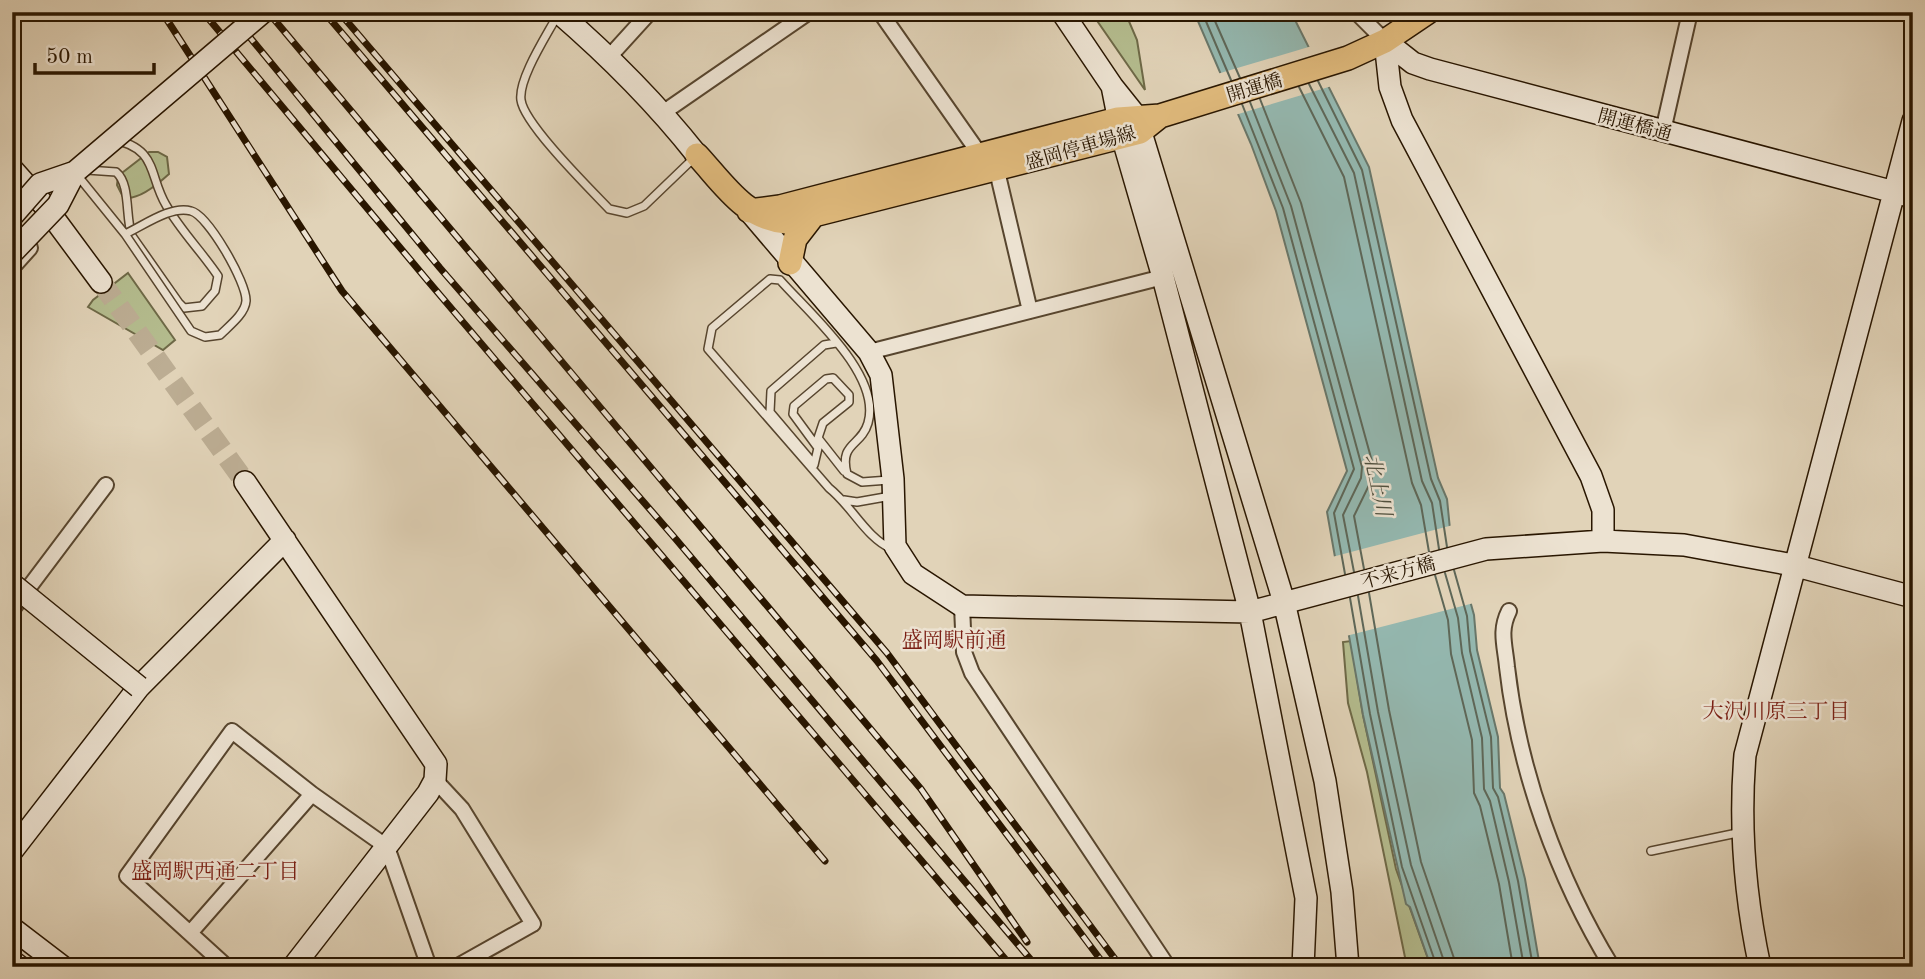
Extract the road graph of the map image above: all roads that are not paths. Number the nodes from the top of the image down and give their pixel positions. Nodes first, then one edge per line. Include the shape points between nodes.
1 (263, 12) edge
2 (558, 12) edge
3 (650, 12) edge
4 (809, 12) edge
5 (880, 12) edge
6 (1062, 12) edge
7 (1356, 12) edge
8 (1428, 12) edge
9 (1690, 12) edge
10 (1385, 41) junction
11 (610, 56) junction
12 (664, 112) junction
13 (1160, 116) joint
14 (1913, 122) edge
15 (1129, 126) junction
16 (1662, 131) junction
17 (697, 155) junction
18 (989, 163) junction
19 (12, 169) edge
20 (75, 172) junction
21 (1903, 195) edge
22 (50, 197) junction
23 (749, 211) junction
24 (12, 214) edge
25 (812, 217) junction
26 (775, 223) junction
27 (125, 234) junction
28 (12, 253) edge
29 (790, 263) junction
30 (12, 268) edge
31 (1163, 277) junction
32 (101, 282) tunnel mouth
33 (1030, 311) junction
34 (836, 343) junction
35 (869, 352) junction
36 (814, 465) junction
37 (846, 474) junction
38 (244, 482) tunnel mouth
39 (106, 485) dead end
40 (892, 487) junction
41 (844, 500) junction
42 (285, 540) junction
43 (1603, 541) junction
44 (899, 552) junction
45 (1793, 565) junction
46 (12, 584) edge
47 (1913, 597) edge
48 (1283, 602) junction
49 (962, 606) junction
50 (12, 610) edge
51 (1509, 611) dead end
52 (1250, 612) junction
53 (139, 687) junction
54 (435, 780) junction
55 (312, 794) junction
56 (1742, 832) junction
57 (387, 848) junction
58 (12, 851) edge
59 (1651, 851) dead end
60 (12, 928) edge
61 (191, 932) junction
62 (12, 961) edge
63 (20, 967) edge
64 (63, 967) edge
65 (227, 967) edge
66 (293, 967) edge
67 (429, 967) edge
68 (456, 967) edge
69 (1168, 967) edge
70 (1303, 967) edge
71 (1348, 967) edge
72 (1612, 967) edge
73 (1760, 967) edge

1 - 20 street, bridge
2 - 11 street
2 - 17 lane via 524,81 521,100 532,123 609,209 627,214 644,206
3 - 11 street
4 - 12 street
5 - 18 street
6 - 15 street via 1112,86
7 - 10 street
8 - 10 main road
9 - 16 street
10 - 13 main road, 開運橋 via 1348,58
10 - 16 street, 開運橋通 via 1413,63 1430,69
10 - 43 street via 1390,87 1402,120 1591,476 1603,510
11 - 12 street
12 - 17 street
13 - 15 main road, 盛岡停車場線
14 - 21 street
15 - 18 main road, 盛岡停車場線
15 - 31 street
15 - 48 street
16 - 21 street, 開運橋通
17 - 23 main road
18 - 25 main road, 盛岡停車場線
18 - 26 main road, 盛岡停車場線
18 - 33 street
19 - 22 street
20 - 24 street, bridge via 40,184
20 - 27 lane, bridge
20 - 28 street, bridge via 58,205
21 - 45 street
22 - 22 lane via 87,170 116,172 124,184 132,236 179,303 192,308 210,300 218,276 166,205 153,165 131,145 111,139 100,144
22 - 24 street
22 - 30 street via 34,243
22 - 32 street
23 - 26 main road, 盛岡停車場線
23 - 26 street
25 - 26 main road, 盛岡停車場線
25 - 29 main road via 795,239
26 - 29 street
27 - 27 lane, bridge via 170,212 189,210 202,216 243,283 246,303 241,313 220,335 205,337 191,331
29 - 35 street
31 - 33 street
31 - 52 street
33 - 35 street
34 - 36 lane via 824,345 771,391 770,412
34 - 37 lane via 859,370 868,400 864,432 843,459
34 - 41 lane via 780,280 770,279 712,328 708,349
35 - 40 street via 881,376
36 - 37 lane via 818,448 793,414 794,406 833,378 849,402 823,423 818,438
36 - 41 lane
37 - 40 lane
38 - 42 street
39 - 50 street
40 - 41 lane via 857,502
40 - 44 street
41 - 44 lane via 879,544
42 - 53 street
42 - 54 street via 436,764
43 - 45 street, 不来方橋 via 1684,545
43 - 48 street, 不来方橋 via 1486,549
44 - 49 street via 914,573
45 - 47 street, 不来方橋
45 - 56 street via 1745,755
46 - 53 street, bridge
48 - 52 street, 不来方橋
48 - 71 street via 1325,781
49 - 52 street, 不来方橋
49 - 69 street via 964,652 972,673
51 - 72 street via 1501,627 1528,773 1569,887
52 - 70 street via 1306,898
53 - 58 street
54 - 57 street
54 - 68 street via 462,809 533,924
55 - 57 street
55 - 61 street
55 - 61 street via 232,731 127,876
56 - 59 lane
56 - 73 street via 1750,920
57 - 66 street
57 - 67 street
60 - 64 street
61 - 65 street
62 - 63 street

